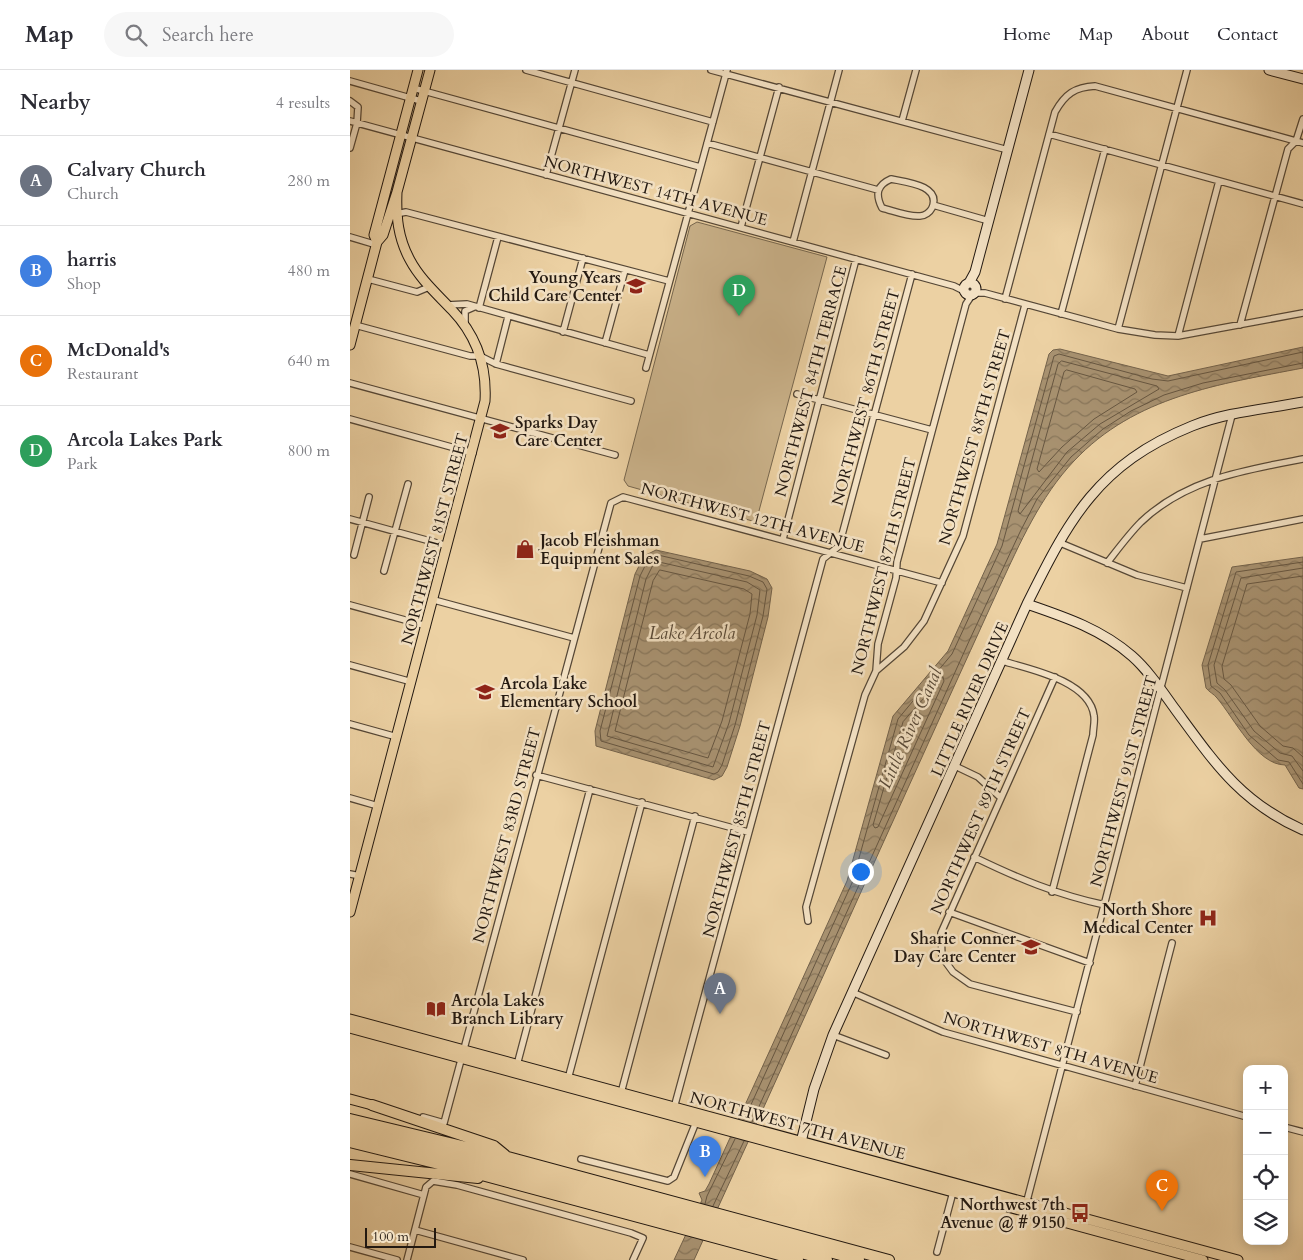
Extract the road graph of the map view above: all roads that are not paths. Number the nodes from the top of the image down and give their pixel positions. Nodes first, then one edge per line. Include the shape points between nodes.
1 (418, 70) edge
2 (430, 70) edge
3 (526, 70) edge
4 (575, 70) edge
5 (711, 70) edge
6 (839, 70) edge
7 (916, 70) edge
8 (1029, 70) edge
9 (1187, 70) edge
10 (1268, 70) edge
11 (726, 72) edge
12 (1303, 79) edge
13 (350, 81) edge
14 (572, 82) junction
15 (779, 87) junction
16 (413, 88) junction
17 (424, 91) junction
18 (410, 98) junction
19 (350, 101) edge
20 (421, 101) junction
21 (831, 101) junction
22 (1177, 108) junction
23 (1303, 119) edge
24 (902, 121) junction
25 (350, 122) edge
26 (713, 122) junction
27 (357, 124) junction
28 (559, 127) junction
29 (400, 134) junction
30 (1049, 134) junction
31 (412, 138) junction
32 (1296, 141) junction
33 (707, 143) junction
34 (1303, 143) edge
35 (350, 145) edge
36 (1105, 149) junction
37 (1008, 150) junction
38 (760, 158) junction
39 (1162, 165) junction
40 (700, 167) junction
41 (812, 172) junction
42 (546, 175) junction
43 (1219, 181) junction
44 (878, 190) junction
45 (397, 192) junction
46 (1275, 196) junction
47 (1303, 204) edge
48 (934, 205) junction
49 (687, 213) junction
50 (396, 214) junction
51 (989, 221) junction
52 (741, 228) junction
53 (350, 237) edge
54 (498, 237) junction
55 (793, 242) junction
56 (377, 244) junction
57 (583, 258) junction
58 (856, 259) junction
59 (625, 270) junction
60 (912, 274) junction
61 (368, 279) junction
62 (670, 281) junction
63 (429, 286) junction
64 (970, 289) junction
65 (1004, 299) junction
66 (1025, 304) junction
67 (447, 305) junction
68 (476, 308) junction
69 (1303, 313) edge
70 (1061, 314) junction
71 (508, 317) junction
72 (355, 325) junction
73 (1240, 325) junction
74 (465, 326) junction
75 (1118, 329) junction
76 (563, 332) junction
77 (1178, 336) junction
78 (605, 343) junction
79 (350, 344) edge
80 (650, 355) junction
81 (480, 356) junction
82 (496, 364) junction
83 (646, 368) dead end
84 (484, 375) junction
85 (350, 383) edge
86 (797, 394) dead end
87 (819, 399) junction
88 (631, 401) dead end
89 (1303, 402) edge
90 (874, 414) junction
91 (1232, 415) junction
92 (482, 419) junction
93 (350, 420) edge
94 (932, 430) junction
95 (473, 453) junction
96 (614, 455) dead end
97 (1303, 459) edge
98 (1216, 478) junction
99 (408, 484) dead end
100 (369, 497) dead end
101 (615, 499) joint
102 (350, 519) edge
103 (1303, 519) edge
104 (363, 522) junction
105 (395, 531) junction
106 (783, 539) junction
107 (1200, 539) junction
108 (1058, 542) junction
109 (448, 546) junction
110 (830, 553) junction
111 (354, 555) dead end
112 (1106, 563) junction
113 (896, 570) junction
114 (384, 571) dead end
115 (942, 583) junction
116 (1187, 588) junction
117 (434, 600) junction
118 (1027, 604) junction
119 (350, 605) edge
120 (426, 626) junction
121 (574, 638) junction
122 (1002, 661) junction
123 (350, 665) edge
124 (876, 671) junction
125 (1055, 678) junction
126 (412, 682) junction
127 (1161, 689) junction
128 (350, 724) edge
129 (397, 737) junction
130 (955, 766) junction
131 (536, 775) junction
132 (590, 789) junction
133 (350, 798) edge
134 (1001, 798) junction
135 (642, 802) junction
136 (378, 806) junction
137 (695, 816) junction
138 (1303, 830) edge
139 (748, 832) junction
140 (974, 857) junction
141 (350, 874) edge
142 (360, 876) junction
143 (1052, 892) junction
144 (1105, 905) junction
145 (350, 912) edge
146 (949, 912) junction
147 (808, 921) dead end
148 (1172, 942) dead end
149 (1090, 963) junction
150 (852, 992) junction
151 (1077, 1012) junction
152 (350, 1019) edge
153 (350, 1028) edge
154 (833, 1035) junction
155 (462, 1054) junction
156 (886, 1055) dead end
157 (517, 1065) junction
158 (1062, 1066) junction
159 (568, 1079) junction
160 (558, 1084) junction
161 (1135, 1086) junction
162 (621, 1093) junction
163 (350, 1099) edge
164 (372, 1105) junction
165 (674, 1111) junction
166 (1243, 1116) edge
167 (350, 1119) edge
168 (696, 1122) junction
169 (350, 1126) edge
170 (734, 1128) junction
171 (1288, 1128) edge
172 (1303, 1132) edge
173 (350, 1134) edge
174 (350, 1142) edge
175 (800, 1146) junction
176 (508, 1157) junction
177 (581, 1160) dead end
178 (350, 1165) edge
179 (350, 1174) edge
180 (489, 1177) junction
181 (954, 1192) junction
182 (424, 1195) junction
183 (1026, 1207) junction
184 (691, 1218) junction
185 (715, 1225) junction
186 (415, 1230) junction
187 (1162, 1239) junction
188 (1132, 1241) junction
189 (350, 1247) edge
190 (938, 1252) dead end
191 (1181, 1254) junction
192 (1222, 1256) junction
193 (397, 1260) edge
194 (407, 1260) edge
195 (523, 1260) edge
196 (634, 1260) edge
197 (798, 1260) edge
198 (827, 1260) edge
199 (859, 1260) edge
200 (889, 1260) edge
201 (1203, 1260) edge
202 (1238, 1260) edge

1 - 16 main road
2 - 17 main road
3 - 14 street
4 - 14 street
5 - 11 street
6 - 21 street
7 - 24 street
8 - 37 street, NORTHWEST 87TH STREET
9 - 22 street
10 - 12 street
11 - 15 street
11 - 26 street
13 - 18 street
14 - 26 street
14 - 28 street
15 - 21 street
15 - 38 street
16 - 17 street
16 - 18 main road
17 - 20 main road
17 - 28 street
18 - 20 street
18 - 29 main road
19 - 27 street via 358,107
20 - 31 main road
21 - 24 street
21 - 41 street
22 - 30 street via 1095,86 1083,87 1069,92 1055,112
22 - 32 street
22 - 39 street
23 - 32 street
24 - 37 street
25 - 27 street, NORTHWEST 14TH AVENUE
26 - 33 street
27 - 29 street, NORTHWEST 14TH AVENUE
27 - 35 street
28 - 40 street
28 - 42 street
29 - 31 street, NORTHWEST 14TH AVENUE
29 - 56 main road via 374,235
30 - 36 street
30 - 65 street
31 - 42 street, NORTHWEST 14TH AVENUE
31 - 45 main road
32 - 34 street
32 - 46 street via 1288,149
33 - 38 street
33 - 40 street
36 - 39 street
36 - 70 street
37 - 51 street, NORTHWEST 87TH STREET
38 - 41 street
38 - 52 street
39 - 43 street
39 - 75 street
40 - 49 street
41 - 44 street
41 - 55 street
42 - 49 street, NORTHWEST 14TH AVENUE
43 - 46 street
43 - 77 street
44 - 48 street via 882,183 891,179 926,188 932,194
44 - 48 street via 877,199 882,208 923,216
45 - 50 main road, NORTHWEST 81ST STREET
45 - 56 main road
46 - 47 street
46 - 73 street
48 - 51 street
49 - 52 street, NORTHWEST 14TH AVENUE
49 - 62 street
50 - 54 street via 406,212
50 - 63 main road, NORTHWEST 81ST STREET via 406,253
51 - 64 street, NORTHWEST 87TH STREET
52 - 55 street, NORTHWEST 14TH AVENUE
53 - 56 street
54 - 57 street
54 - 68 street
55 - 58 street, NORTHWEST 14TH AVENUE
56 - 61 main road
57 - 59 street
57 - 76 street
58 - 60 street, NORTHWEST 14TH AVENUE
58 - 87 street, NORTHWEST 84TH TERRACE
59 - 62 street
59 - 78 street
60 - 64 street, NORTHWEST 14TH AVENUE
60 - 90 street, NORTHWEST 86TH STREET
61 - 63 street via 417,292
61 - 72 main road
62 - 80 street
63 - 67 main road, NORTHWEST 81ST STREET
64 - 65 street, NORTHWEST 14TH AVENUE
64 - 94 street, NORTHWEST 87TH STREET
65 - 66 street, NORTHWEST 14TH AVENUE
66 - 70 street, NORTHWEST 14TH AVENUE
66 - 115 street, NORTHWEST 88TH STREET via 963,536
67 - 68 street via 467,304
67 - 74 main road, NORTHWEST 81ST STREET
68 - 71 street
68 - 74 street via 464,313
69 - 73 street, NORTHWEST 14TH AVENUE
70 - 75 street, NORTHWEST 14TH AVENUE
71 - 76 street
71 - 82 street
72 - 79 main road
72 - 81 street
73 - 77 street, NORTHWEST 14TH AVENUE
74 - 81 main road, NORTHWEST 81ST STREET
75 - 77 street, NORTHWEST 14TH AVENUE
76 - 78 street
78 - 80 street
80 - 83 street
81 - 82 street
81 - 84 main road, NORTHWEST 81ST STREET
82 - 84 street via 489,366
82 - 88 street
84 - 92 main road, NORTHWEST 81ST STREET
85 - 92 street
86 - 87 street
87 - 90 street
87 - 106 street, NORTHWEST 84TH TERRACE
89 - 91 street, LITTLE RIVER DRIVE
90 - 94 street
90 - 110 street, NORTHWEST 86TH STREET via 839,546
91 - 98 street, NORTHWEST 91ST STREET
91 - 108 street, LITTLE RIVER DRIVE via 1192,425 1140,452 1108,476 1081,506
92 - 95 main road, NORTHWEST 81ST STREET
92 - 96 street
93 - 95 street
94 - 113 street, NORTHWEST 87TH STREET
95 - 109 main road, NORTHWEST 81ST STREET
97 - 98 street
98 - 107 street, NORTHWEST 91ST STREET
98 - 112 street via 1168,500 1141,522
99 - 105 street
100 - 104 street
101 - 106 street, NORTHWEST 12TH AVENUE via 623,497
101 - 121 street, NORTHWEST 83RD STREET via 611,503
102 - 104 street
103 - 107 street
104 - 105 street
104 - 111 street
105 - 109 street
105 - 114 street
106 - 110 street, NORTHWEST 12TH AVENUE
107 - 116 street, NORTHWEST 91ST STREET
108 - 112 street
108 - 118 street, LITTLE RIVER DRIVE
109 - 117 main road, NORTHWEST 81ST STREET
110 - 113 street, NORTHWEST 12TH AVENUE
110 - 139 street, NORTHWEST 85TH STREET via 823,559
112 - 116 street
113 - 115 street, NORTHWEST 12TH AVENUE
113 - 124 street, NORTHWEST 87TH STREET via 878,644
115 - 124 street, NORTHWEST 88TH STREET via 924,621 904,647
116 - 127 street, NORTHWEST 91ST STREET
117 - 120 main road, NORTHWEST 81ST STREET
117 - 121 street
118 - 122 street, LITTLE RIVER DRIVE
118 - 127 street via 1084,624 1109,639 1132,656
119 - 120 street
120 - 126 main road, NORTHWEST 81ST STREET
121 - 131 street, NORTHWEST 83RD STREET
122 - 125 street
122 - 130 street, LITTLE RIVER DRIVE
123 - 126 street
124 - 147 street, NORTHWEST 87TH STREET via 865,695 806,907
125 - 134 street, NORTHWEST 89TH STREET
125 - 143 street via 1075,688 1087,699 1094,715 1093,735
126 - 129 main road, NORTHWEST 81ST STREET
127 - 138 street via 1214,762 1240,791 1260,807
127 - 144 street, NORTHWEST 91ST STREET
128 - 129 street
129 - 136 main road, NORTHWEST 81ST STREET
130 - 134 street via 978,777
130 - 150 street, LITTLE RIVER DRIVE
131 - 132 street
131 - 155 street, NORTHWEST 83RD STREET
132 - 135 street
132 - 157 street
133 - 136 street
134 - 140 street, NORTHWEST 89TH STREET
135 - 137 street
135 - 159 street
136 - 142 main road, NORTHWEST 81ST STREET
137 - 139 street
137 - 162 street
139 - 165 street, NORTHWEST 85TH STREET
140 - 143 street
140 - 146 street, NORTHWEST 89TH STREET
141 - 142 street
142 - 145 main road, NORTHWEST 81ST STREET
143 - 144 street
144 - 149 street, NORTHWEST 91ST STREET
146 - 149 street
146 - 151 street, NORTHWEST 89TH STREET via 941,933 942,957 953,972 970,984
148 - 161 street
149 - 151 street, NORTHWEST 91ST STREET
150 - 154 street, LITTLE RIVER DRIVE
150 - 158 street, NORTHWEST 8TH AVENUE via 943,1032
151 - 158 street, NORTHWEST 91ST STREET
152 - 155 main road, NORTHWEST 7TH AVENUE
153 - 155 main road, NORTHWEST 7TH AVENUE
154 - 156 street
154 - 175 street, LITTLE RIVER DRIVE via 814,1089
155 - 157 main road, NORTHWEST 7TH AVENUE
155 - 160 main road, NORTHWEST 7TH AVENUE
155 - 164 street, NORTHWEST 83RD STREET via 444,1123
157 - 159 main road, NORTHWEST 7TH AVENUE
158 - 161 street, NORTHWEST 8TH AVENUE
158 - 183 street, NORTHWEST 91ST STREET
159 - 160 main road
159 - 162 main road, NORTHWEST 7TH AVENUE
160 - 165 main road, NORTHWEST 7TH AVENUE
161 - 166 street, NORTHWEST 8TH AVENUE
162 - 165 main road, NORTHWEST 7TH AVENUE
163 - 164 main road
164 - 176 highway via 494,1146
165 - 168 main road, NORTHWEST 7TH AVENUE
165 - 170 main road, NORTHWEST 7TH AVENUE
167 - 176 highway
168 - 170 main road, NORTHWEST 7TH AVENUE
168 - 177 street via 674,1177 668,1181
169 - 184 highway
170 - 175 main road, NORTHWEST 7TH AVENUE
171 - 172 street
173 - 184 highway
174 - 180 highway
175 - 181 main road, NORTHWEST 7TH AVENUE
175 - 183 main road, NORTHWEST 7TH AVENUE
176 - 184 highway
178 - 180 highway via 476,1179
179 - 182 street
180 - 184 highway
181 - 183 main road, NORTHWEST 7TH AVENUE
181 - 190 street
182 - 186 street
182 - 196 street via 426,1187 433,1181 457,1184 631,1233 643,1238
183 - 187 main road, NORTHWEST 7TH AVENUE
183 - 188 main road, NORTHWEST 7TH AVENUE
184 - 185 highway
184 - 185 highway
185 - 197 highway
185 - 198 highway
185 - 199 highway
185 - 200 highway
186 - 194 street
186 - 195 street
187 - 188 main road
187 - 192 main road, NORTHWEST 7TH AVENUE
188 - 191 main road, NORTHWEST 7TH AVENUE
189 - 193 street
191 - 192 main road via 1188,1250
191 - 201 main road, NORTHWEST 7TH AVENUE
192 - 202 main road, NORTHWEST 7TH AVENUE

